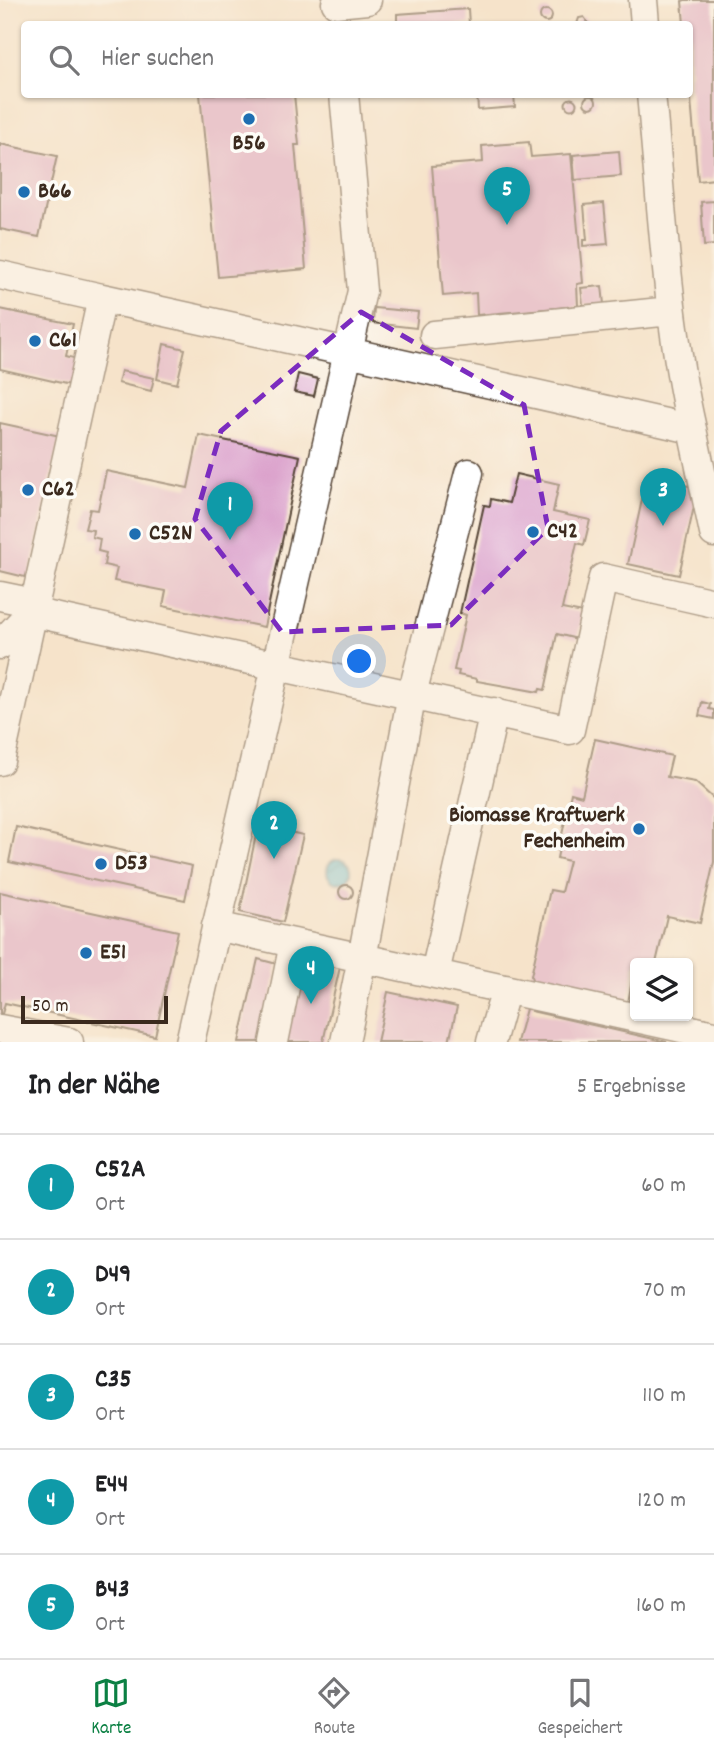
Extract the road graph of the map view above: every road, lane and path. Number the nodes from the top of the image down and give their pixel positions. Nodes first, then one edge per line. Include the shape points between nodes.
1 (367, 0) edge
2 (643, 0) edge
3 (337, 9) edge
4 (645, 21) edge
5 (344, 98) edge
6 (652, 98) edge
7 (0, 275) edge
8 (102, 298) junction
9 (671, 311) junction
10 (434, 335) dead end
11 (348, 352) junction
12 (701, 444) edge
13 (469, 473) dead end
14 (714, 533) edge
15 (0, 596) edge
16 (714, 603) edge
17 (32, 608) junction
18 (0, 645) edge
19 (277, 665) junction
20 (412, 694) junction
21 (494, 712) junction
22 (0, 761) edge
23 (216, 926) junction
24 (294, 943) junction
25 (362, 958) junction
26 (435, 973) junction
27 (506, 989) junction
28 (0, 1029) edge
29 (714, 1035) edge
30 (69, 1042) edge
31 (190, 1042) edge
32 (274, 1042) edge
33 (345, 1042) edge
34 (491, 1042) edge

1 - 3 lane
2 - 4 lane
5 - 11 lane via 362,291
6 - 9 lane
7 - 8 lane
8 - 11 lane
8 - 17 lane
9 - 10 lane
9 - 12 lane via 679,369
11 - 12 lane
11 - 19 lane
12 - 14 lane
13 - 20 lane
15 - 17 lane
16 - 21 lane via 603,578 570,730
17 - 18 lane
17 - 19 lane
17 - 22 lane
19 - 20 lane
19 - 23 lane
20 - 21 lane
20 - 25 lane
21 - 26 lane
23 - 24 lane
23 - 31 lane
24 - 25 lane
24 - 32 lane
25 - 26 lane
25 - 33 lane
26 - 27 lane
27 - 29 lane
27 - 34 lane
28 - 30 lane

